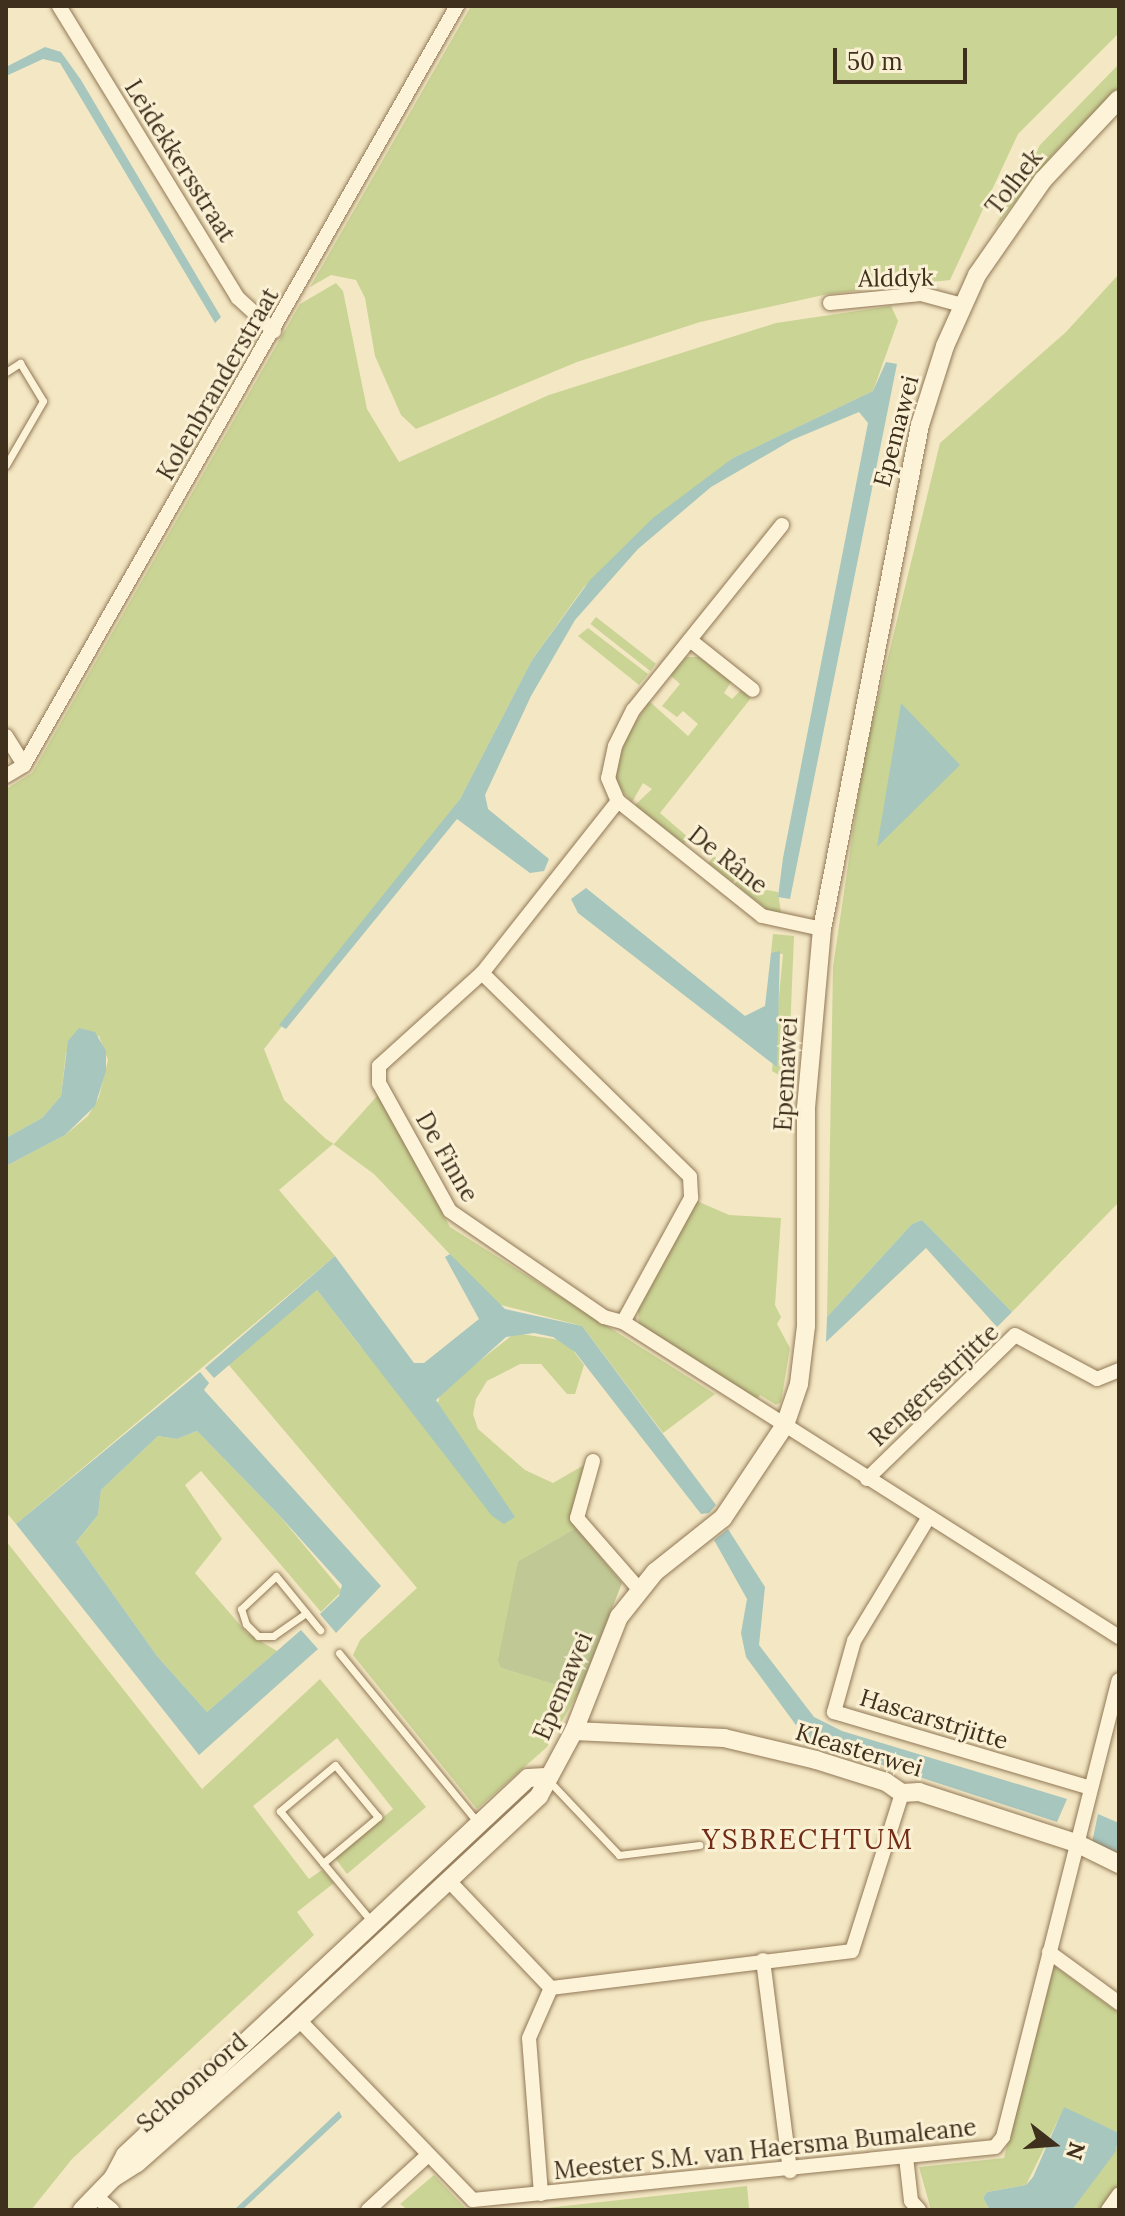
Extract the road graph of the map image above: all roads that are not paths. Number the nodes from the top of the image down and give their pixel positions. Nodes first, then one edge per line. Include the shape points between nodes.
1 (59, 6) edge
2 (457, 6) edge
3 (1119, 99) edge
4 (830, 303) dead end
5 (962, 305) junction
6 (274, 331) junction
7 (6, 372) edge
8 (6, 465) edge
9 (782, 525) dead end
10 (690, 640) junction
11 (753, 690) dead end
12 (6, 736) edge
13 (24, 765) junction
14 (6, 776) edge
15 (618, 801) junction
16 (822, 929) junction
17 (482, 973) junction
18 (623, 1322) junction
19 (1119, 1370) edge
20 (785, 1425) junction
21 (593, 1461) dead end
22 (867, 1479) junction
23 (927, 1520) junction
24 (639, 1589) junction
25 (306, 1613) junction
26 (320, 1630) dead end
27 (1119, 1637) edge
28 (339, 1653) dead end
29 (1119, 1680) edge
30 (1117, 1700) edge
31 (574, 1731) junction
32 (545, 1777) junction
33 (1090, 1788) junction
34 (902, 1793) junction
35 (480, 1825) junction
36 (1076, 1843) junction
37 (699, 1845) dead end
38 (323, 1863) junction
39 (1119, 1864) edge
40 (450, 1882) junction
41 (374, 1924) junction
42 (1049, 1952) junction
43 (763, 1960) junction
44 (551, 1988) junction
45 (1119, 2003) edge
46 (284, 2006) joint
47 (299, 2020) junction
48 (428, 2155) junction
49 (906, 2157) junction
50 (790, 2171) junction
51 (113, 2178) junction
52 (541, 2194) junction
53 (1119, 2194) edge
54 (95, 2196) junction
55 (82, 2210) edge
56 (112, 2210) edge
57 (368, 2210) edge
58 (919, 2210) edge
59 (1108, 2210) edge

1 - 6 street, Leidekkersstraat via 238,298
2 - 6 street, Kolenbranderstraat
3 - 5 street, Tolhek via 1021,208
4 - 5 street, Alddyk via 921,294
5 - 16 street, Epemawei via 931,386 902,502
6 - 13 street, Kolenbranderstraat
7 - 8 lane via 20,363 43,401
9 - 10 street
10 - 11 street
10 - 15 street via 623,727 608,778
12 - 13 street
13 - 14 street, Kolenbranderstraat
15 - 16 street, De Râne via 762,916
15 - 17 street, De Finne
16 - 20 street, Epemawei via 806,1108 806,1326 799,1384
17 - 18 street via 690,1177 691,1198
17 - 18 street, De Finne via 386,1056 379,1083 458,1220 604,1317
18 - 20 street, De Finne
19 - 22 street, Rengersstrjitte via 1097,1379 1015,1335
20 - 22 street
20 - 24 street, Epemawei via 723,1518
21 - 24 street via 577,1518
22 - 23 street
23 - 27 street
23 - 33 street, Hascarstrjitte via 854,1641 834,1712
24 - 31 street, Epemawei via 619,1617
25 - 25 lane via 276,1576 241,1609 258,1636 273,1636
25 - 26 lane
28 - 35 lane
29 - 30 street
30 - 33 street
31 - 32 street, Epemawei
31 - 34 street, Kleasterwei via 724,1738 816,1760 886,1782
32 - 35 street, Epemawei via 528,1778
32 - 37 lane via 619,1855
32 - 40 street, Epemawei via 539,1796
33 - 36 street
34 - 36 street, Kleasterwei via 919,1792
34 - 43 street via 852,1951
35 - 41 street, Epemawei
36 - 39 street, Kleasterwei
36 - 42 street, Meester S.M. van Haersma Bumaleane
38 - 38 lane via 280,1811 335,1765 378,1817
38 - 41 lane
40 - 44 street
40 - 47 street, Epemawei
41 - 46 street, Epemawei
42 - 45 street
42 - 49 street, Meester S.M. van Haersma Bumaleane via 1003,2137 984,2152
43 - 44 street
43 - 50 street
44 - 52 street via 529,2038
46 - 51 street, Schoonoord via 125,2155
47 - 48 street, Meester S.M. van Haersma Bumaleane
47 - 51 street, Schoonoord via 137,2163
48 - 52 street, Meester S.M. van Haersma Bumaleane via 473,2200
48 - 57 street
49 - 50 street, Meester S.M. van Haersma Bumaleane
49 - 58 street via 911,2201
50 - 52 street, Meester S.M. van Haersma Bumaleane
51 - 54 street, Schoonoord
53 - 59 street
54 - 55 street, Schoonoord
54 - 56 street

